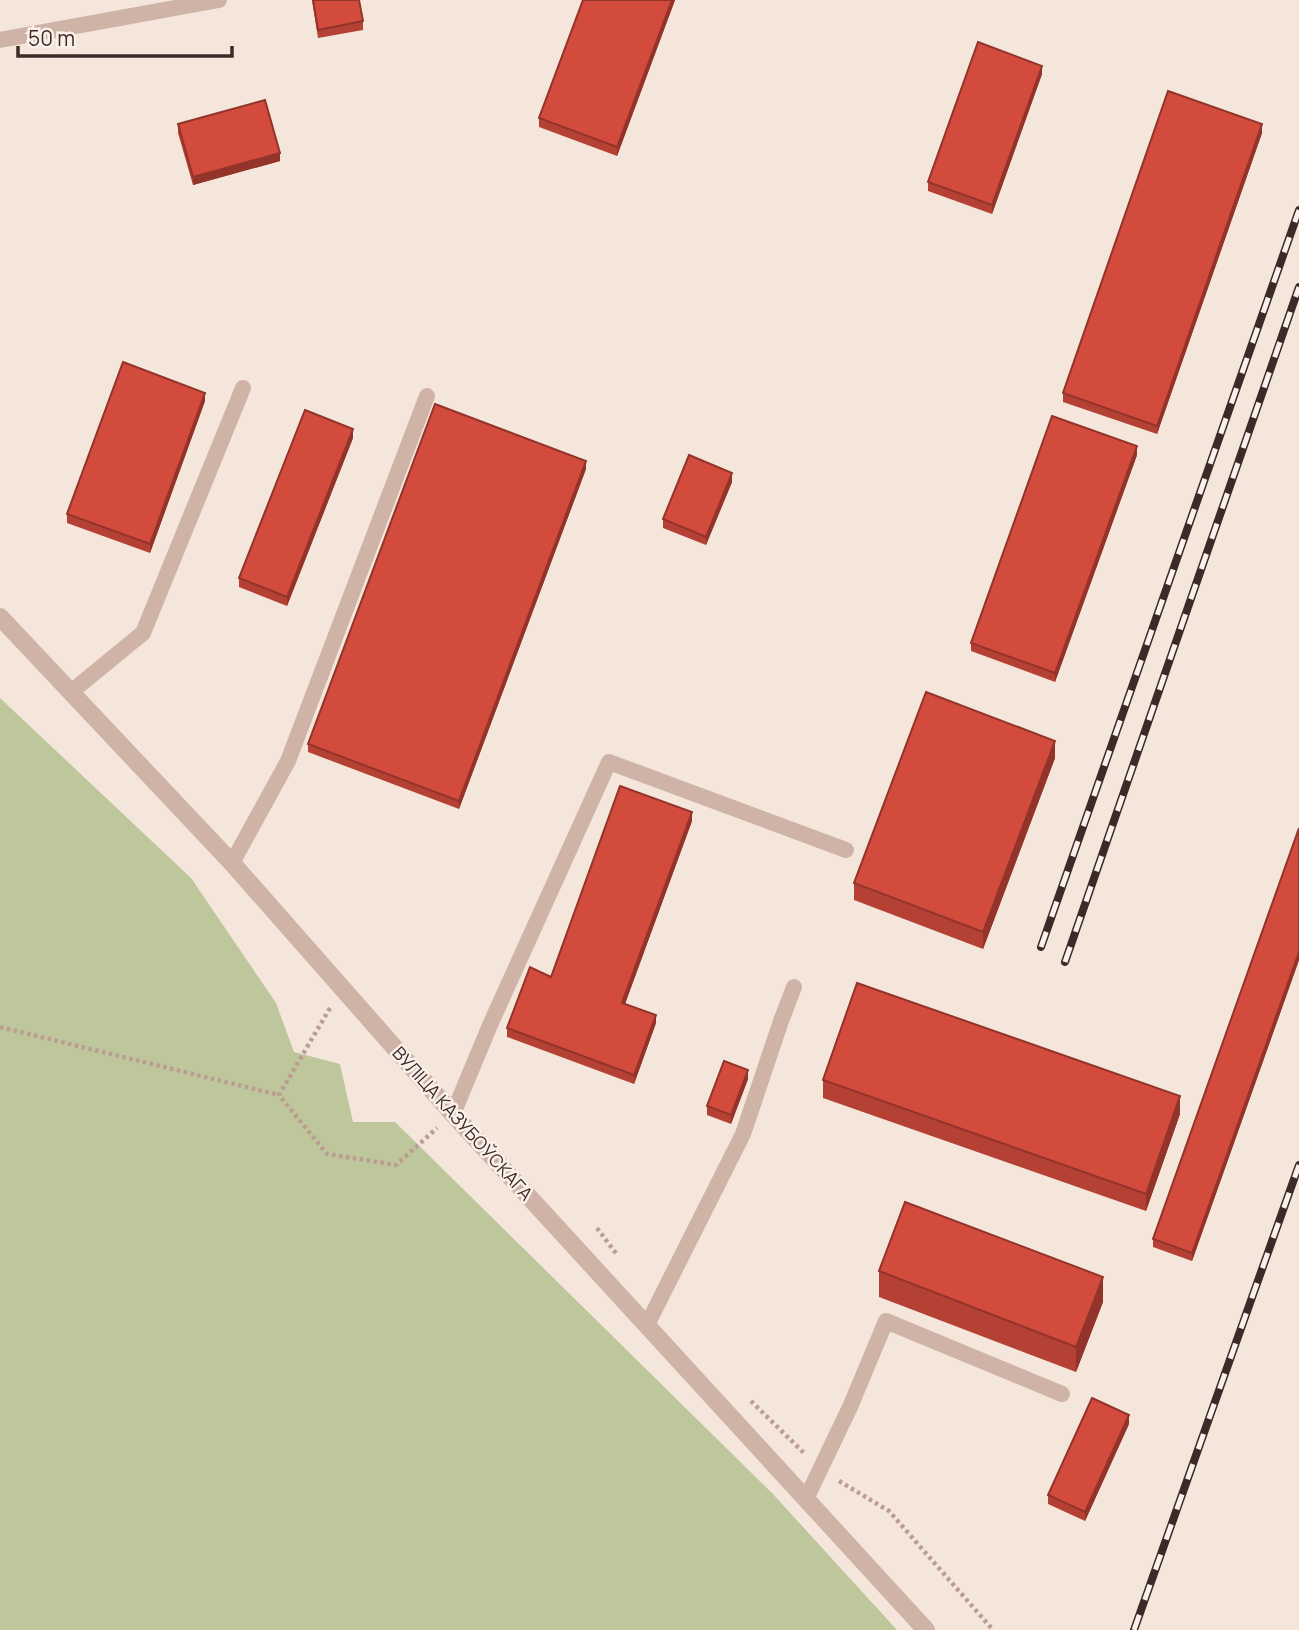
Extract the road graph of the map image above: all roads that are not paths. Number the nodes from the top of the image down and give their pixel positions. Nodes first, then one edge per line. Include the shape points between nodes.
1 (219, 0) edge
2 (0, 40) edge
3 (243, 388) dead end
4 (427, 396) dead end
5 (0, 617) edge
6 (71, 692) junction
7 (846, 850) dead end
8 (232, 863) junction
9 (794, 987) dead end
10 (453, 1114) junction
11 (647, 1325) junction
12 (1062, 1394) dead end
13 (806, 1499) junction
14 (926, 1630) edge

1 - 2 lane
3 - 6 lane via 143,634
4 - 8 lane via 288,761
5 - 6 street, ВУЛІЦА КАЗУБОЎСКАГА
6 - 8 street, ВУЛІЦА КАЗУБОЎСКАГА
7 - 10 lane via 609,762
8 - 10 street, ВУЛІЦА КАЗУБОЎСКАГА
9 - 11 lane via 743,1134
10 - 11 street, ВУЛІЦА КАЗУБОЎСКАГА
11 - 13 street, ВУЛІЦА КАЗУБОЎСКАГА
12 - 13 lane via 886,1321
13 - 14 street, ВУЛІЦА КАЗУБОЎСКАГА

